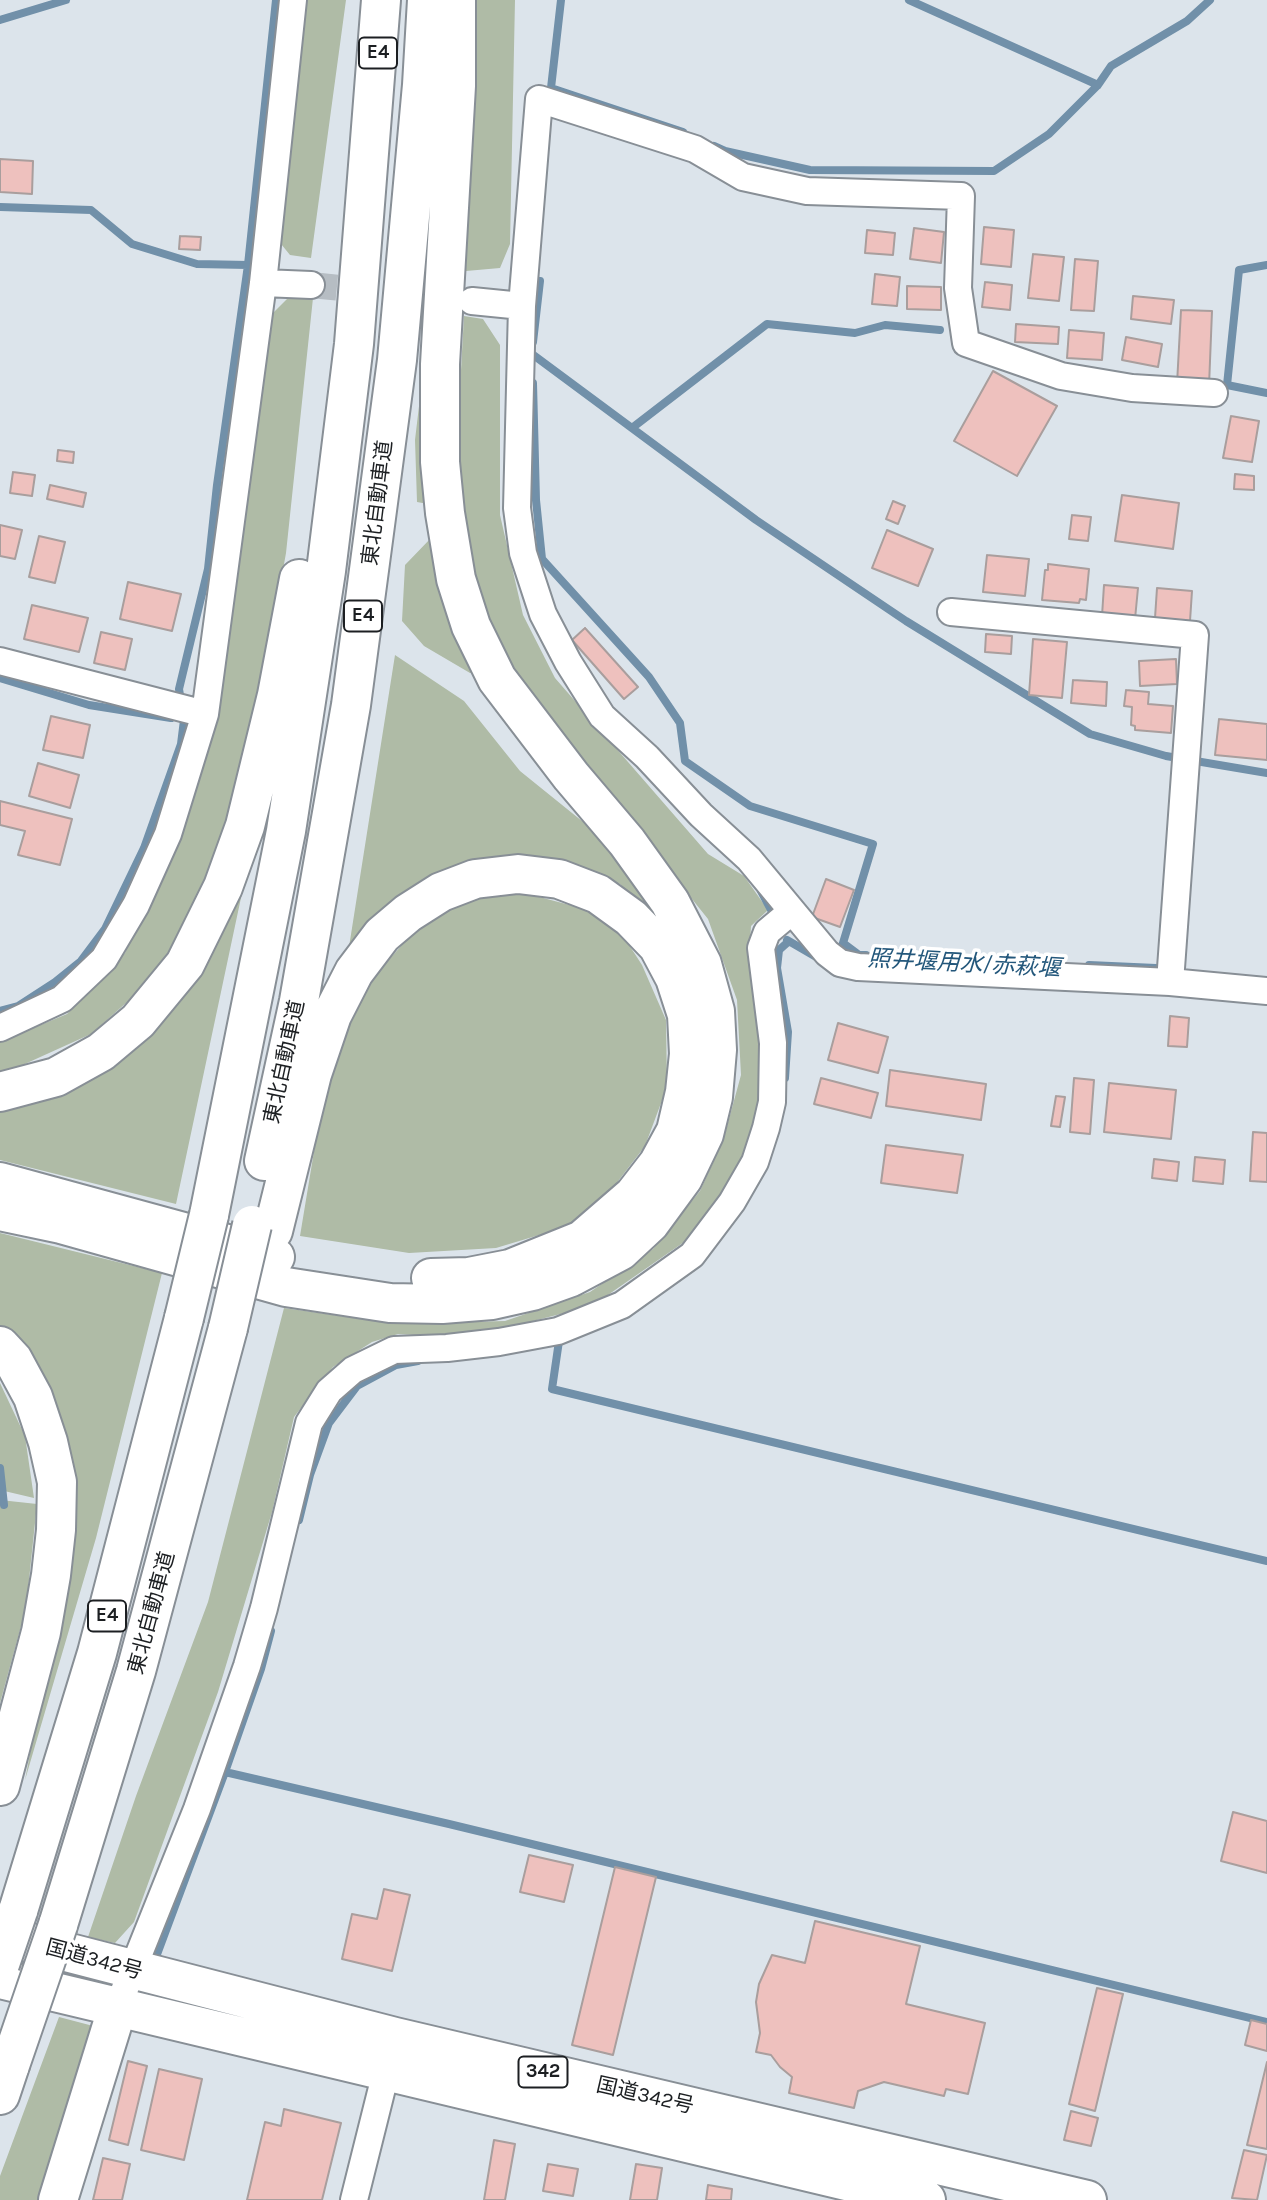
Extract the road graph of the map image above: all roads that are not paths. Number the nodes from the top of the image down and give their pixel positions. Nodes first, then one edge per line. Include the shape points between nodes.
1 (293, 0) edge
2 (381, 0) edge
3 (427, 0) edge
4 (456, 0) edge
5 (374, 107) junction
6 (263, 283) junction
7 (311, 285) tunnel mouth
8 (472, 301) tunnel mouth
9 (522, 306) junction
10 (1213, 393) dead end
11 (951, 612) dead end
12 (0, 662) edge
13 (205, 714) junction
14 (792, 911) junction
15 (1170, 982) junction
16 (1267, 991) edge
17 (0, 1028) edge
18 (0, 1091) edge
19 (0, 1182) edge
20 (0, 1211) edge
21 (262, 1228) junction
22 (0, 1346) edge
23 (0, 1786) edge
24 (9, 1923) edge
25 (0, 1964) edge
26 (132, 1970) junction
27 (0, 1979) edge
28 (118, 2006) junction
29 (391, 2055) junction
30 (5, 2080) edge
31 (58, 2200) edge
32 (354, 2200) edge
33 (926, 2200) edge
34 (1087, 2200) edge

1 - 6 street
2 - 5 main road, 東北自動車道 / E4
3 - 21 main road, 東北自動車道 / E4 via 397,360 351,705
4 - 20 main road via 456,86 440,364 440,462 456,579 471,626 497,679 656,882 702,964 715,1011 717,1050 704,1134 683,1178 650,1223 620,1251 571,1278 492,1300 390,1303 286,1287
5 - 18 main road via 302,567 245,826 223,887 185,964 138,1021 101,1052 56,1077
5 - 24 main road, 東北自動車道 / E4, bridge via 354,344 324,584 286,831 209,1215 97,1653
6 - 7 street
6 - 13 street
8 - 9 street
9 - 10 street via 539,99 695,149 743,177 807,191 961,197 958,288 966,343 1061,376 1132,388
9 - 14 street via 517,508 523,553 543,614 602,716 749,859
11 - 15 street via 1195,635
12 - 13 street
13 - 17 street via 168,834 136,905 104,959 62,999
14 - 15 street via 827,953 858,967
14 - 26 street via 767,932 761,948 773,1043 772,1101 766,1128 755,1162 732,1202 692,1255 622,1305 558,1331 486,1344 394,1350 353,1370 329,1391 309,1423 247,1666 197,1809
15 - 16 street
19 - 21 main road via 294,1262 375,1275 469,1277 547,1256 582,1240 634,1195 676,1130 689,1054 687,1015 658,946 598,894 559,879 518,874 475,879 441,892 408,913 382,935 354,972 332,1015
21 - 30 main road, 東北自動車道 / E4, bridge via 239,1331 58,1925
22 - 23 main road via 33,1397 57,1482 52,1564 41,1632
24 - 25 main road, 東北自動車道 / E4, bridge
24 - 26 main road, 国道342号 / 342
26 - 28 street
26 - 29 main road, 国道342号 / 342
27 - 28 main road, 国道342号 / 342
28 - 29 main road, 国道342号 / 342
28 - 31 main road
29 - 32 street
29 - 33 main road, 国道342号 / 342
29 - 34 main road, 国道342号 / 342

